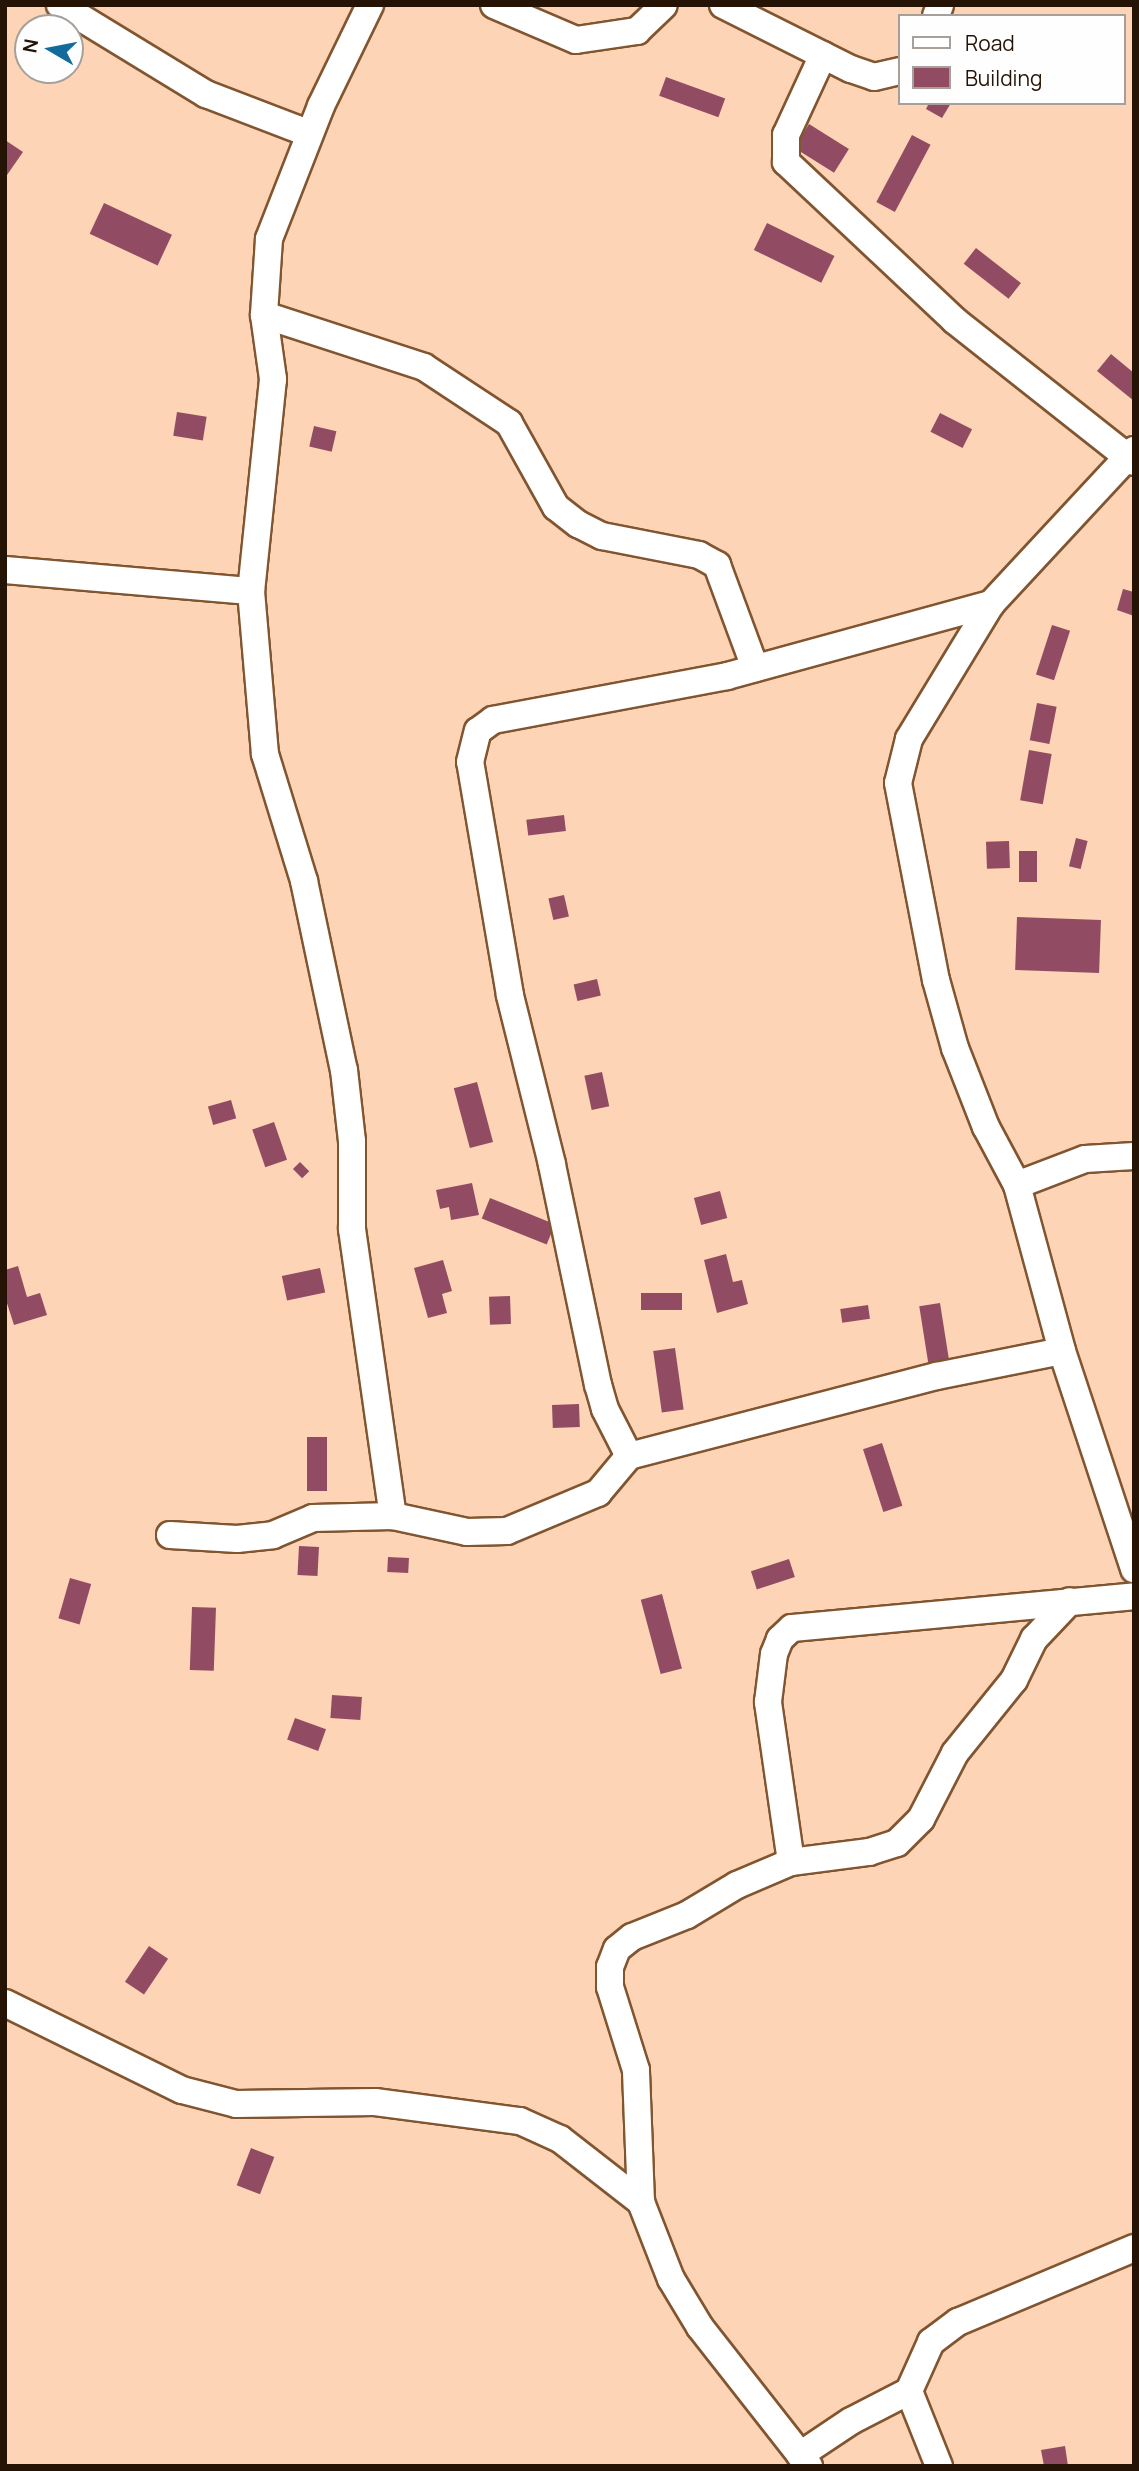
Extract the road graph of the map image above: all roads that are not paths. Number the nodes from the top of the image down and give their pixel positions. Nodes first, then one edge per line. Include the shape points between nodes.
1 (60, 5) edge
2 (370, 5) edge
3 (494, 5) edge
4 (664, 5) edge
5 (723, 5) edge
6 (823, 55) junction
7 (898, 71) edge
8 (310, 134) junction
9 (264, 315) junction
10 (1132, 456) edge
11 (5, 570) edge
12 (251, 591) junction
13 (991, 604) junction
14 (755, 668) junction
15 (1134, 1156) edge
16 (1017, 1185) junction
17 (1062, 1350) junction
18 (629, 1456) junction
19 (393, 1516) junction
20 (170, 1535) dead end
21 (1134, 1569) edge
22 (1134, 1596) edge
23 (1070, 1601) junction
24 (791, 1862) junction
25 (5, 2003) edge
26 (641, 2202) junction
27 (1134, 2248) edge
28 (909, 2391) junction
29 (804, 2460) edge
30 (939, 2466) edge

1 - 8 street via 206,94
2 - 8 street
3 - 4 street via 576,40 637,31
5 - 6 street
6 - 7 street via 873,77
6 - 10 street via 786,135 786,162 954,320
8 - 9 street via 269,239
9 - 12 street via 273,379
9 - 14 street via 424,367 509,423 556,508 578,524 602,536 699,555 717,565
10 - 13 street
11 - 12 street
12 - 19 street via 265,754 304,881 344,1070 352,1140 352,1229
13 - 14 street
13 - 16 street via 909,739 898,783 936,980 955,1048 986,1127
14 - 18 street via 493,720 472,742 470,762 510,995 552,1164 604,1409
15 - 16 street via 1085,1159
16 - 17 street
17 - 18 street via 937,1376
17 - 21 street
18 - 19 street via 598,1493 507,1531 467,1532
19 - 20 street via 313,1518 273,1535 237,1539
22 - 23 street
23 - 24 street via 1034,1639 1014,1680 955,1753 921,1819 897,1843 869,1852
23 - 24 street via 807,1625 792,1628 780,1639 769,1678 768,1702
24 - 26 street via 737,1885 687,1915 632,1937 617,1949 610,1987 636,2070
25 - 26 street via 182,2090 236,2104 375,2102 520,2121 561,2140
26 - 29 street via 671,2279 700,2327
27 - 28 street via 958,2322 931,2342
28 - 29 street via 851,2421
28 - 30 street

